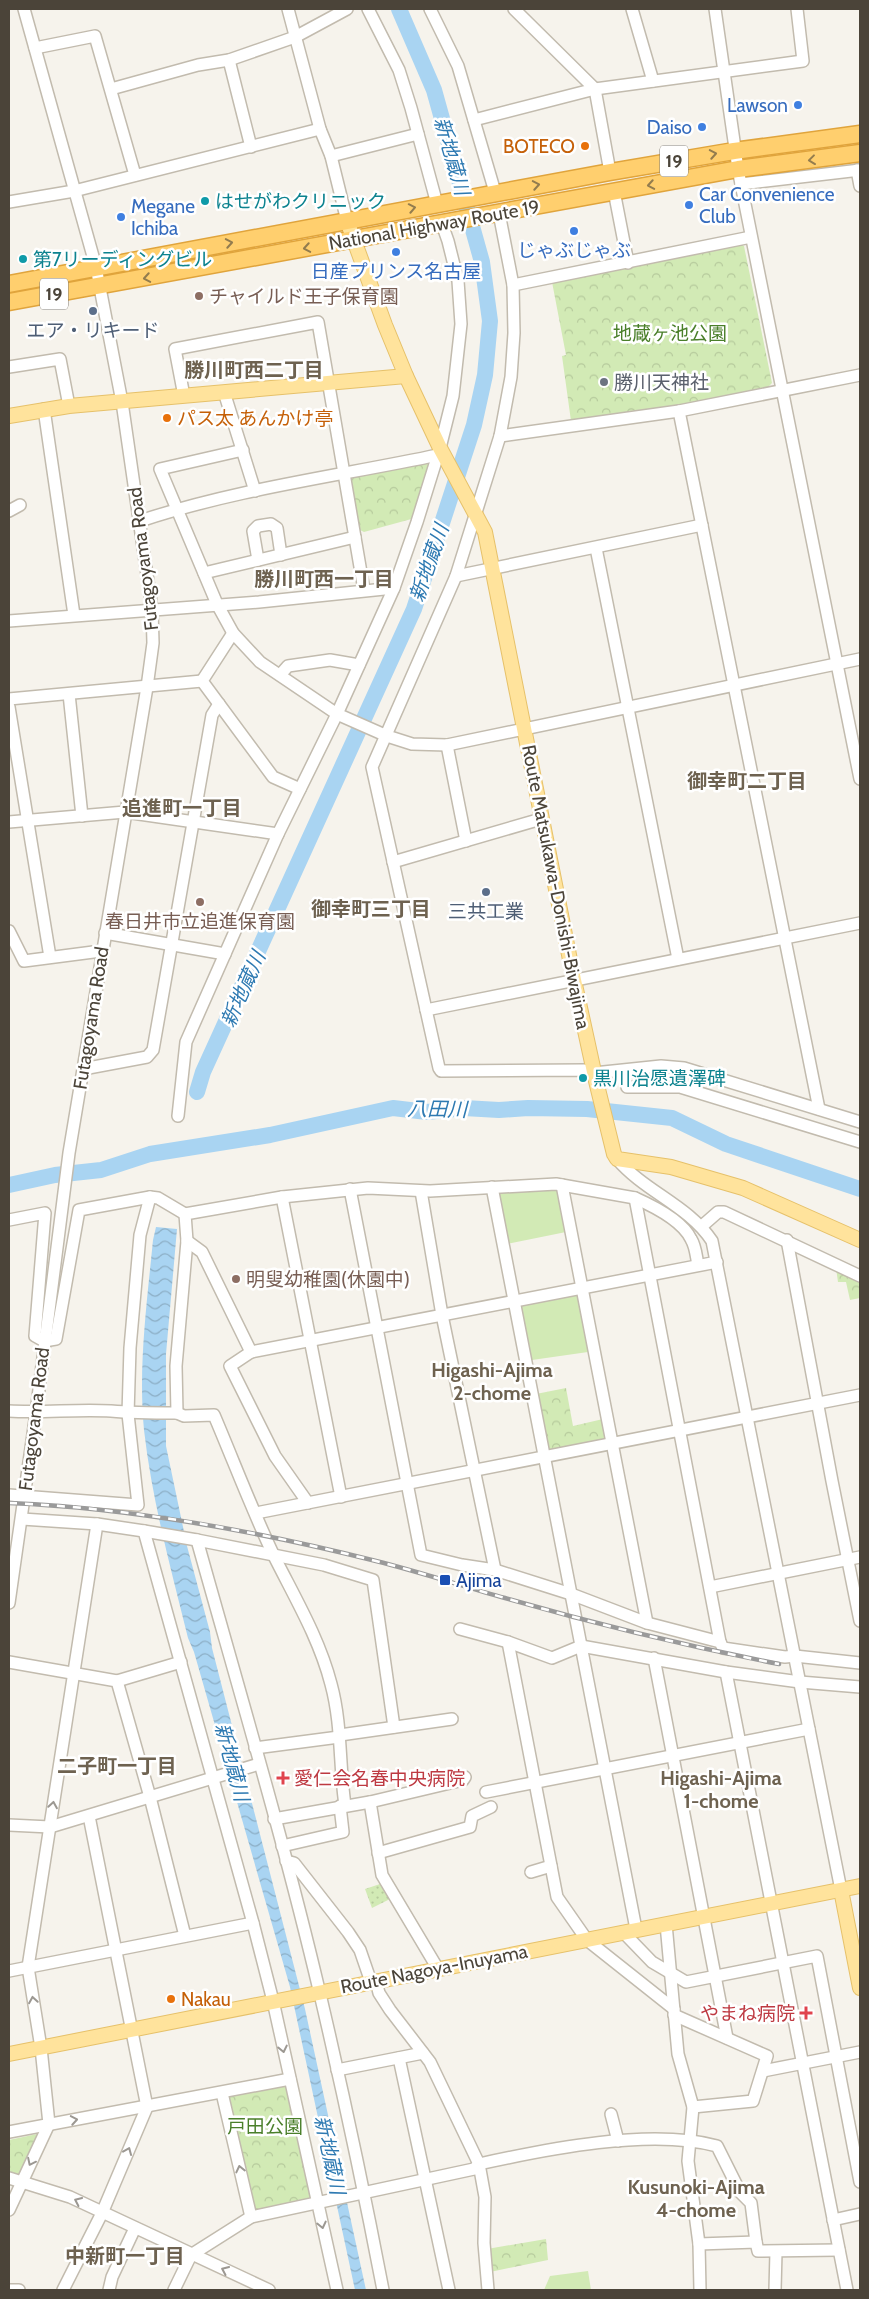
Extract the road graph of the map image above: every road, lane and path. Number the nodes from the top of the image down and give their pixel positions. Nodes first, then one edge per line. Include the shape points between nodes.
1 (24, 9) edge
2 (288, 9) edge
3 (347, 9) edge
4 (368, 9) edge
5 (430, 9) edge
6 (515, 9) edge
7 (632, 9) edge
8 (715, 9) edge
9 (797, 9) edge
10 (295, 37) junction
11 (35, 48) junction
12 (229, 60) junction
13 (723, 72) junction
14 (653, 81) junction
15 (111, 89) junction
16 (595, 89) junction
17 (474, 120) junction
18 (320, 129) junction
19 (418, 134) junction
20 (860, 134) edge
21 (251, 147) junction
22 (734, 150) junction
23 (860, 153) edge
24 (331, 156) junction
25 (859, 170) edge
26 (610, 172) junction
27 (135, 175) junction
28 (739, 177) junction
29 (860, 186) edge
30 (74, 191) junction
31 (614, 191) junction
32 (492, 193) junction
33 (9, 202) edge
34 (440, 203) junction
35 (495, 214) junction
36 (347, 221) junction
37 (445, 223) junction
38 (751, 238) junction
39 (355, 240) junction
40 (628, 263) junction
41 (96, 267) junction
42 (9, 284) edge
43 (514, 285) junction
44 (100, 286) junction
45 (9, 302) edge
46 (9, 367) edge
47 (860, 375) edge
48 (406, 376) junction
49 (328, 382) junction
50 (782, 391) junction
51 (224, 392) junction
52 (184, 396) junction
53 (122, 402) junction
54 (69, 406) junction
55 (44, 409) junction
56 (679, 411) junction
57 (9, 416) edge
58 (500, 436) junction
59 (243, 450) junction
60 (441, 454) junction
61 (345, 474) junction
62 (255, 491) junction
63 (20, 505) dead end
64 (176, 509) junction
65 (474, 510) junction
66 (9, 511) edge
67 (140, 521) junction
68 (702, 525) junction
69 (355, 537) junction
70 (596, 548) junction
71 (281, 555) junction
72 (258, 560) junction
73 (492, 569) junction
74 (204, 573) junction
75 (456, 576) junction
76 (394, 588) junction
77 (364, 590) junction
78 (217, 604) junction
79 (152, 609) junction
80 (74, 615) junction
81 (9, 622) edge
82 (233, 633) junction
83 (860, 659) edge
84 (836, 664) junction
85 (359, 665) junction
86 (280, 676) junction
87 (202, 681) junction
88 (734, 685) junction
89 (147, 687) junction
90 (69, 694) junction
91 (9, 699) edge
92 (218, 704) junction
93 (9, 706) edge
94 (628, 707) junction
95 (337, 714) junction
96 (524, 728) junction
97 (387, 736) junction
98 (446, 744) junction
99 (860, 779) edge
100 (300, 789) junction
101 (125, 812) junction
102 (82, 816) junction
103 (542, 819) junction
104 (28, 820) junction
105 (9, 822) edge
106 (192, 823) junction
107 (278, 834) junction
108 (466, 841) junction
109 (393, 862) junction
110 (860, 923) edge
111 (9, 931) edge
112 (105, 933) junction
113 (785, 939) junction
114 (171, 945) junction
115 (102, 952) junction
116 (225, 954) junction
117 (50, 958) junction
118 (678, 959) junction
119 (574, 980) junction
120 (426, 1010) junction
121 (83, 1069) junction
122 (595, 1077) junction
123 (627, 1087) dead end
124 (819, 1109) junction
125 (178, 1116) dead end
126 (860, 1122) edge
127 (860, 1142) edge
128 (614, 1154) junction
129 (562, 1185) junction
130 (492, 1187) junction
131 (350, 1189) junction
132 (421, 1191) junction
133 (150, 1197) junction
134 (282, 1197) junction
135 (634, 1198) junction
136 (185, 1214) junction
137 (9, 1220) edge
138 (702, 1226) junction
139 (786, 1240) junction
140 (860, 1240) edge
141 (187, 1241) junction
142 (717, 1262) junction
143 (698, 1265) junction
144 (648, 1275) junction
145 (860, 1276) edge
146 (582, 1288) junction
147 (515, 1302) junction
148 (442, 1315) junction
149 (376, 1329) junction
150 (44, 1341) junction
151 (309, 1342) junction
152 (250, 1352) junction
153 (860, 1395) edge
154 (817, 1403) junction
155 (9, 1411) edge
156 (36, 1413) junction
157 (175, 1413) junction
158 (131, 1414) junction
159 (747, 1417) junction
160 (678, 1431) junction
161 (611, 1444) junction
162 (544, 1457) junction
163 (475, 1471) junction
164 (407, 1485) junction
165 (9, 1495) edge
166 (25, 1495) junction
167 (340, 1497) junction
168 (308, 1503) junction
169 (256, 1513) junction
170 (22, 1519) junction
171 (97, 1524) junction
172 (144, 1531) junction
173 (197, 1540) junction
174 (274, 1554) junction
175 (854, 1558) edge
176 (495, 1570) junction
177 (779, 1573) junction
178 (710, 1587) junction
179 (571, 1594) junction
180 (9, 1603) edge
181 (860, 1622) edge
182 (647, 1623) junction
183 (460, 1629) dead end
184 (508, 1642) junction
185 (720, 1642) junction
186 (581, 1646) junction
187 (795, 1656) junction
188 (654, 1658) junction
189 (9, 1662) edge
190 (181, 1662) junction
191 (860, 1663) edge
192 (726, 1672) junction
193 (75, 1673) junction
194 (116, 1681) junction
195 (800, 1682) junction
196 (860, 1690) edge
197 (452, 1719) dead end
198 (394, 1727) junction
199 (809, 1730) junction
200 (340, 1736) junction
201 (739, 1742) junction
202 (255, 1748) junction
203 (673, 1756) junction
204 (256, 1765) junction
205 (606, 1769) junction
206 (465, 1777) dead end
207 (215, 1778) junction
208 (536, 1782) junction
209 (486, 1792) dead end
210 (150, 1797) junction
211 (370, 1802) junction
212 (343, 1806) junction
213 (491, 1807) dead end
214 (89, 1816) junction
215 (274, 1819) junction
216 (9, 1825) edge
217 (50, 1826) junction
218 (282, 1846) junction
219 (378, 1853) junction
220 (286, 1861) junction
221 (551, 1866) junction
222 (531, 1872) dead end
223 (860, 1886) edge
224 (841, 1890) junction
225 (770, 1903) junction
226 (704, 1916) junction
227 (253, 1923) junction
228 (666, 1924) junction
229 (629, 1931) junction
230 (185, 1936) junction
231 (587, 1940) junction
232 (115, 1950) junction
233 (783, 1963) junction
234 (28, 1967) junction
235 (438, 1970) junction
236 (9, 1971) edge
237 (671, 1972) junction
238 (716, 1975) junction
239 (373, 1981) junction
240 (860, 1988) edge
241 (318, 1992) junction
242 (276, 2001) junction
243 (674, 2012) junction
244 (132, 2030) junction
245 (727, 2038) junction
246 (41, 2048) junction
247 (860, 2052) edge
248 (423, 2053) junction
249 (9, 2054) edge
250 (836, 2057) junction
251 (399, 2058) junction
252 (803, 2064) junction
253 (337, 2070) junction
254 (763, 2071) junction
255 (290, 2079) junction
256 (222, 2093) junction
257 (147, 2107) junction
258 (693, 2107) junction
259 (611, 2114) dead end
260 (49, 2124) junction
261 (9, 2132) edge
262 (689, 2140) junction
263 (618, 2141) junction
264 (479, 2164) junction
265 (9, 2178) edge
266 (426, 2179) junction
267 (21, 2182) junction
268 (860, 2182) edge
269 (362, 2193) junction
270 (319, 2202) junction
271 (9, 2210) edge
272 (102, 2213) junction
273 (860, 2214) edge
274 (251, 2217) junction
275 (833, 2220) junction
276 (134, 2228) junction
277 (756, 2242) junction
278 (699, 2244) junction
279 (839, 2250) junction
280 (776, 2252) junction
281 (191, 2255) junction
282 (9, 2290) edge
283 (19, 2290) edge
284 (64, 2290) edge
285 (109, 2290) edge
286 (174, 2290) edge
287 (269, 2290) edge
288 (337, 2290) edge
289 (383, 2290) edge
290 (449, 2290) edge
291 (488, 2290) edge
292 (700, 2290) edge
293 (775, 2290) edge
294 (846, 2290) edge

1 - 11 street, Futagoyama Road
2 - 10 street
3 - 10 street
4 - 19 street via 399,70
5 - 17 street via 458,66
6 - 16 street
7 - 14 street
8 - 13 street
9 - 13 street via 803,61
10 - 12 street
10 - 18 street
11 - 15 street via 95,36
11 - 30 street, Futagoyama Road
12 - 15 street via 198,65
12 - 21 street
13 - 14 street
13 - 22 street
14 - 16 street
15 - 27 street
16 - 17 street
16 - 26 street
17 - 32 street
18 - 21 street
18 - 24 street
19 - 24 street
19 - 34 street
20 - 22 highway, National Highway Route 19 / 19
21 - 27 street
26 -> 22 highway, National Highway Route 19 / 19
22 - 28 street
23 -> 28 highway, National Highway Route 19 / 19
24 - 36 street
25 - 28 street
25 - 29 street
32 -> 26 highway, National Highway Route 19 / 19
27 - 30 street
28 -> 31 highway, National Highway Route 19 / 19
28 - 38 street
30 - 33 street
30 - 41 street, Futagoyama Road
31 - 35 highway, National Highway Route 19 / 19
31 - 40 street
32 - 34 highway, National Highway Route 19 / 19
36 -> 34 highway, National Highway Route 19 / 19
35 - 37 highway, National Highway Route 19 / 19
35 - 43 street
36 - 39 main road, Route Matsukawa-Donishi-Biwajima
41 -> 36 highway, National Highway Route 19 / 19
37 - 39 highway, National Highway Route 19 / 19
37 - 60 street via 458,281 461,324 453,396
38 - 40 street
38 - 50 street
39 -> 44 highway, National Highway Route 19 / 19
39 - 48 main road, Route Matsukawa-Donishi-Biwajima
40 - 43 street
41 - 42 highway, National Highway Route 19 / 19
41 - 44 street, Futagoyama Road
43 - 58 street via 511,377
44 - 45 highway, National Highway Route 19 / 19
44 - 53 street, Futagoyama Road
46 - 54 street via 60,359
47 - 50 street
48 - 49 main road
48 - 60 main road, Route Matsukawa-Donishi-Biwajima
49 - 51 main road
49 - 52 street via 318,322 175,349
49 - 61 street
50 - 56 street
50 - 84 street
51 - 52 main road
51 - 59 street
52 - 53 main road
53 - 54 main road
53 - 67 street, Futagoyama Road
54 - 55 main road
55 - 57 main road
55 - 80 street
56 - 58 street
56 - 68 street
58 - 65 street
59 - 62 street
59 - 64 street via 160,469
60 - 61 street
60 - 65 main road, Route Matsukawa-Donishi-Biwajima
60 - 76 street
61 - 62 street
61 - 69 street
62 - 64 street
63 - 66 street
64 - 67 street
64 - 74 street
65 - 73 main road, Route Matsukawa-Donishi-Biwajima via 485,532
65 - 75 street
67 - 79 street, Futagoyama Road
68 - 70 street
68 - 88 street
69 - 71 street
69 - 77 street
70 - 73 street
70 - 94 street
71 - 72 street
71 - 72 street via 277,528 271,524 258,526 253,531
72 - 74 street
73 - 75 street
73 - 96 main road, Route Matsukawa-Donishi-Biwajima
74 - 78 street
75 - 97 street
76 - 77 street
76 - 85 street
77 - 78 street
78 - 79 street
78 - 82 street
79 - 80 street
79 - 89 street, Futagoyama Road via 153,643
80 - 81 street
82 - 86 street via 260,662
82 - 87 street
83 - 84 street
84 - 88 street
84 - 99 street
85 - 86 street via 330,660 288,666
85 - 95 street
86 - 95 street
87 - 89 street
87 - 92 street
88 - 94 street
88 - 113 street
89 - 90 street
89 - 101 street, Futagoyama Road
90 - 91 street
90 - 102 street
92 - 100 street via 273,777
92 - 106 street via 212,715
93 - 104 street
94 - 96 street
94 - 118 street
95 - 97 street
95 - 100 street
96 - 98 street
96 - 103 main road, Route Matsukawa-Donishi-Biwajima
97 - 98 street via 412,744
97 - 109 street via 372,767
98 - 108 street
100 - 107 street
101 - 102 street
101 - 106 street
101 - 112 street, Futagoyama Road
102 - 104 street
103 - 108 street
103 - 119 main road, Route Matsukawa-Donishi-Biwajima
104 - 105 street
104 - 117 street
106 - 107 street
106 - 114 street
107 - 116 street
108 - 109 street
109 - 120 street
110 - 113 street
111 - 117 street via 24,961
112 - 114 street
112 - 115 street, Futagoyama Road
113 - 118 street
113 - 124 street
114 - 116 street
114 - 121 street via 153,1050 147,1057
115 - 117 street
115 - 121 street, Futagoyama Road
116 - 125 street via 186,1042
118 - 119 street
119 - 120 street
119 - 122 main road, Route Matsukawa-Donishi-Biwajima
120 - 122 street via 441,1071 584,1070
121 - 150 street, Futagoyama Road via 68,1156
122 - 124 street via 662,1066 684,1068
122 - 128 main road, Route Matsukawa-Donishi-Biwajima
123 - 127 street via 680,1087
124 - 126 street
128 - 138 street via 630,1174
128 - 140 main road via 743,1188
129 - 130 street
129 - 135 street
129 - 146 street
130 - 132 street
130 - 147 street
131 - 132 street
131 - 134 street
131 - 149 street
132 - 148 street
133 - 136 street via 158,1198
133 - 150 street via 79,1210 56,1339
133 - 158 street via 140,1235 130,1348
134 - 136 street
134 - 151 street
135 - 143 street via 670,1218 685,1231 694,1246
135 - 144 street
136 - 141 street
137 - 150 street via 45,1213 35,1336
138 - 139 street via 718,1212 724,1212
138 - 142 street via 712,1241
139 - 145 street
139 - 154 street
141 - 152 street via 202,1252
141 - 157 street
142 - 143 street
142 - 159 street
143 - 144 street
144 - 146 street
144 - 160 street
146 - 147 street
146 - 161 street
147 - 148 street
147 - 162 street
148 - 149 street
148 - 163 street
149 - 151 street
149 - 164 street
150 - 156 street, Futagoyama Road
151 - 152 street
151 - 167 street
152 - 168 street via 230,1366 275,1456
153 - 154 street
154 - 159 street
154 - 175 street
155 - 156 street
156 - 158 street via 110,1411
156 - 166 street, Futagoyama Road
157 - 158 street
157 - 169 street via 184,1416 214,1415
158 - 166 street via 138,1505
159 - 160 street
159 - 177 street
160 - 161 street
160 - 178 street
161 - 162 street
161 - 182 street
162 - 163 street
162 - 179 street
163 - 164 street
163 - 176 street
164 - 167 street
164 - 176 street via 421,1555
165 - 166 street
166 - 170 street, Futagoyama Road
167 - 168 street
168 - 169 street
169 - 174 street
170 - 171 street
170 - 180 street, Futagoyama Road
171 - 172 street
171 - 193 street
172 - 173 street
172 - 190 street
173 - 174 street
173 - 202 street
174 - 198 street via 373,1580
174 - 200 street via 313,1629 332,1685
175 - 177 street
175 - 181 street
176 - 179 street
177 - 178 street
177 - 187 street
178 - 185 street
179 - 182 street
179 - 186 street
182 - 185 street
183 - 184 street
184 - 186 street via 552,1658
184 - 208 street
185 - 187 street via 723,1648
186 - 188 street
186 - 205 street
187 - 191 street
187 - 195 street
188 - 192 street
188 - 203 street
189 - 193 street
190 - 194 street
190 - 207 street
192 - 195 street
192 - 201 street
193 - 194 street
217 -> 193 street
194 - 210 street
195 - 196 street
195 - 199 street
197 - 198 street
198 - 200 street
199 - 201 street
199 - 224 street
200 - 202 street
200 - 212 street
201 - 203 street
201 - 225 street
202 - 204 street
203 - 205 street
203 - 226 street
204 - 207 street
204 - 215 street
205 - 208 street
205 - 229 street
206 - 211 street
207 - 210 street
207 - 227 street
208 - 209 street
208 - 221 street
210 - 214 street
210 - 230 street
211 - 212 street
211 - 219 street
212 - 215 street
212 - 218 street via 344,1832
213 - 219 street via 472,1816 470,1827
214 - 217 street
214 - 232 street
215 - 218 street
216 - 217 street
217 - 234 street
218 - 220 street
219 - 235 street via 382,1875
220 - 239 street via 294,1863 348,1932 360,1950
220 - 241 street
221 - 222 street
221 - 231 street via 557,1897
223 - 224 main road, Route Nagoya-Inuyama
224 - 225 main road, Route Nagoya-Inuyama
224 - 240 main road
225 - 226 main road, Route Nagoya-Inuyama
225 - 233 street
226 - 228 main road, Route Nagoya-Inuyama
226 - 238 street
227 - 230 street
227 - 242 street
228 - 229 main road, Route Nagoya-Inuyama
228 - 237 street
229 - 231 main road, Route Nagoya-Inuyama
229 - 237 street via 652,1962
230 - 232 street
231 - 235 main road, Route Nagoya-Inuyama
231 - 243 street
232 - 234 street
232 - 244 street
233 - 238 street
233 - 250 street via 816,1956
233 - 252 street
234 - 236 street
246 -> 234 street
235 - 239 main road, Route Nagoya-Inuyama
237 - 238 street via 686,1982
237 - 243 street
238 - 245 street
239 - 241 main road, Route Nagoya-Inuyama
239 - 248 street via 390,2010
241 - 242 main road, Route Nagoya-Inuyama
241 - 253 street
242 - 244 main road, Route Nagoya-Inuyama
242 -> 255 street
243 - 245 street
243 - 258 street via 678,2054
244 - 246 main road, Route Nagoya-Inuyama
244 - 257 street
245 - 254 street via 767,2056
246 - 249 main road, Route Nagoya-Inuyama
246 - 260 street
247 - 250 street
248 - 251 street
248 - 264 street via 439,2079
250 - 252 street
250 - 268 street
251 - 253 street
251 - 266 street
252 - 254 street
252 - 275 street
253 - 269 street
254 - 258 street via 753,2101
255 - 256 street
255 - 270 street
256 - 257 street
274 -> 256 street
260 -> 257 street
272 -> 257 street
258 - 262 street
259 - 263 street
260 - 261 street
260 -> 267 street
262 - 263 street
262 - 277 street via 717,2146 740,2192 751,2203
262 - 278 street via 689,2181
263 - 264 street via 540,2151
264 - 266 street via 474,2169
264 - 291 street via 486,2197 484,2243
265 - 267 street
266 - 269 street
266 - 290 street
267 - 271 street
272 -> 267 street via 70,2197
269 - 270 street
269 - 289 street
270 - 274 street
270 -> 288 street
272 - 276 street
272 - 284 street
273 - 275 street
274 - 281 street
275 - 279 street
276 - 281 street
276 - 285 street
277 - 278 street
277 - 280 street via 758,2251
278 - 292 street
279 - 280 street
279 - 294 street
280 - 293 street
281 - 286 street
287 -> 281 street
282 - 283 street

